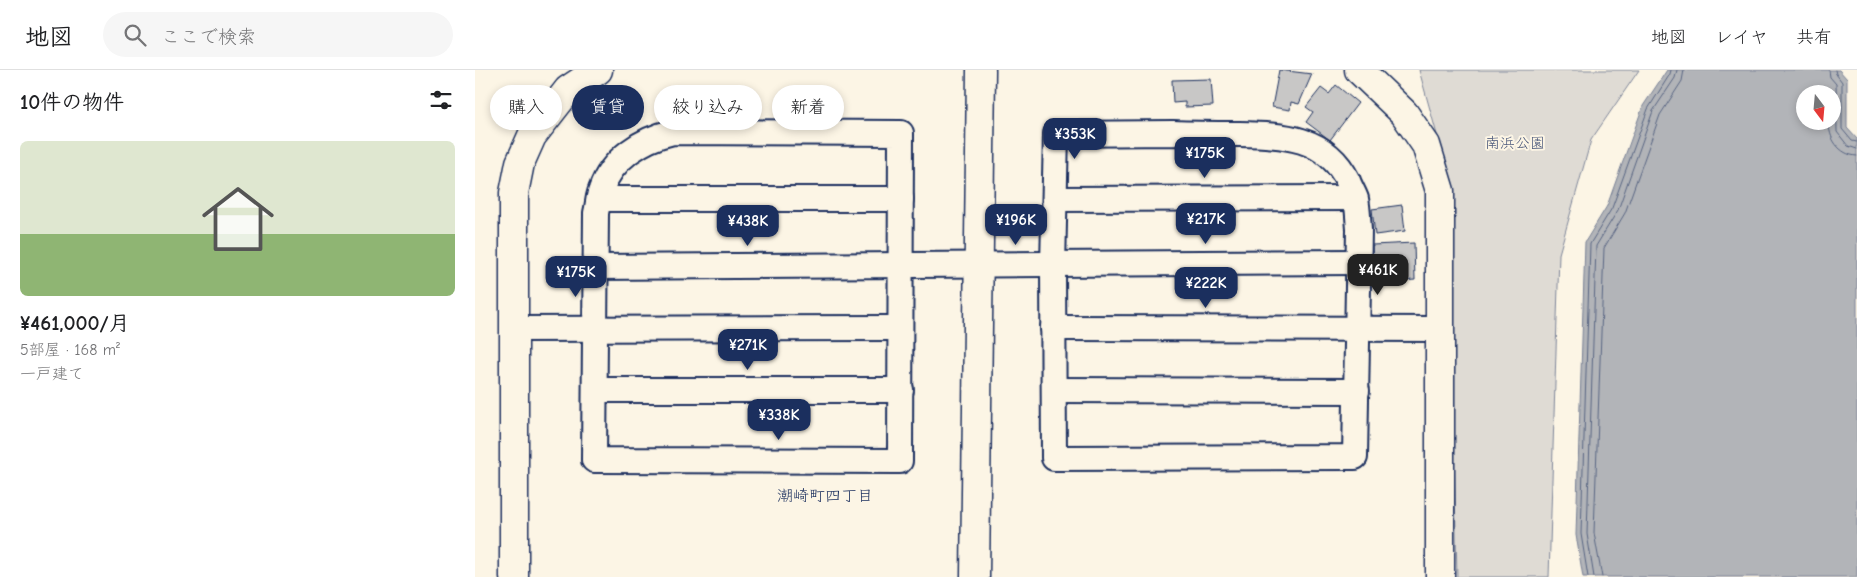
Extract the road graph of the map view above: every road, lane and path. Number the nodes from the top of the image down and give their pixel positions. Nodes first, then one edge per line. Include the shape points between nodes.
1 (598, 70) edge
2 (981, 70) edge
3 (1359, 70) edge
4 (599, 198) junction
5 (1355, 198) junction
6 (901, 199) junction
7 (1055, 199) junction
8 (1359, 262) junction
9 (901, 265) junction
10 (978, 265) junction
11 (1053, 266) junction
12 (596, 267) junction
13 (900, 328) junction
14 (1053, 328) junction
15 (515, 329) junction
16 (595, 329) junction
17 (1441, 329) junction
18 (1358, 330) junction
19 (595, 390) junction
20 (901, 390) junction
21 (1053, 390) junction
22 (1357, 390) junction
23 (513, 577) edge
24 (975, 577) edge
25 (1440, 577) edge

1 - 15 street via 568,90 546,116 532,136 520,163 513,223
2 - 10 street
3 - 17 street via 1404,114 1426,144 1440,191
4 - 6 street
4 - 6 street via 610,172 633,148 653,137 693,132 901,133
4 - 12 street
5 - 7 street
5 - 7 street via 1335,162 1322,150 1291,137 1055,134
5 - 8 street
6 - 9 street
7 - 11 street
8 - 11 street
8 - 18 street
9 - 10 street
9 - 12 street
9 - 13 street
10 - 11 street
10 - 24 street
11 - 14 street
12 - 16 street
13 - 16 street
13 - 20 street
14 - 18 street
14 - 21 street
15 - 16 street
15 - 23 street
16 - 19 street
17 - 18 street
17 - 25 street
18 - 22 street
19 - 20 street
19 - 20 street via 594,460 900,461
21 - 22 street
21 - 22 street via 1054,458 1355,457

